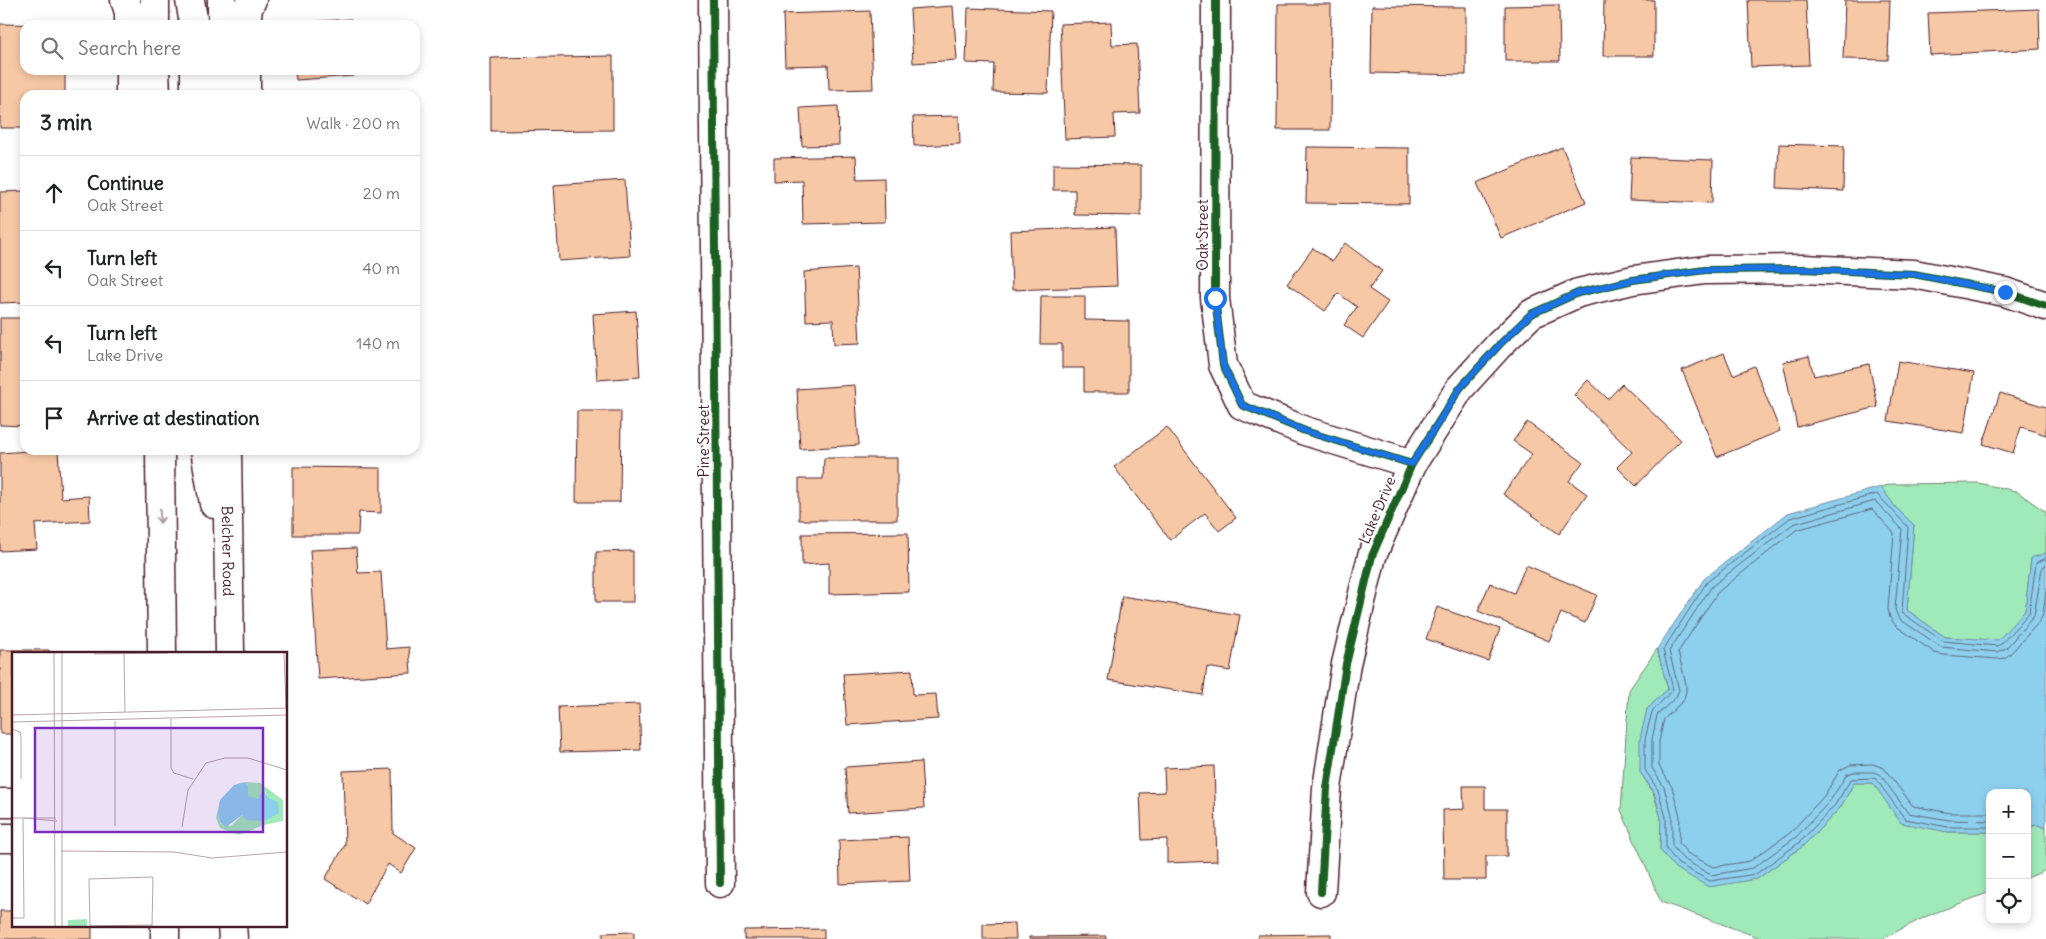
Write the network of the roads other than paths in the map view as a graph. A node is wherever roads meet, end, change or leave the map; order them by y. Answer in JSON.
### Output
{"nodes":[{"id":1,"x":126,"y":0,"type":"edge"},
{"id":2,"x":190,"y":0,"type":"edge"},
{"id":3,"x":222,"y":0,"type":"edge"},
{"id":4,"x":252,"y":0,"type":"edge"},
{"id":5,"x":713,"y":0,"type":"edge"},
{"id":6,"x":1216,"y":0,"type":"edge"},
{"id":7,"x":129,"y":20,"type":"edge"},
{"id":8,"x":193,"y":20,"type":"edge"},
{"id":9,"x":222,"y":20,"type":"edge"},
{"id":10,"x":247,"y":20,"type":"edge"},
{"id":11,"x":130,"y":75,"type":"edge"},
{"id":12,"x":155,"y":75,"type":"edge"},
{"id":13,"x":195,"y":75,"type":"edge"},
{"id":14,"x":223,"y":75,"type":"edge"},
{"id":15,"x":246,"y":75,"type":"edge"},
{"id":16,"x":130,"y":90,"type":"edge"},
{"id":17,"x":156,"y":90,"type":"edge"},
{"id":18,"x":195,"y":90,"type":"edge"},
{"id":19,"x":223,"y":90,"type":"edge"},
{"id":20,"x":246,"y":90,"type":"edge"},
{"id":21,"x":2046,"y":306,"type":"edge"},
{"id":22,"x":157,"y":455,"type":"edge"},
{"id":23,"x":160,"y":455,"type":"edge"},
{"id":24,"x":206,"y":455,"type":"edge"},
{"id":25,"x":227,"y":455,"type":"edge"},
{"id":26,"x":233,"y":455,"type":"edge"},
{"id":27,"x":1412,"y":464,"type":"junction"},
{"id":28,"x":160,"y":484,"type":"junction"},
{"id":29,"x":228,"y":529,"type":"junction"},
{"id":30,"x":229,"y":599,"type":"junction"},
{"id":31,"x":162,"y":652,"type":"edge"},
{"id":32,"x":230,"y":652,"type":"edge"},
{"id":33,"x":720,"y":882,"type":"dead end"},
{"id":34,"x":1321,"y":892,"type":"dead end"},
{"id":35,"x":165,"y":926,"type":"edge"},
{"id":36,"x":232,"y":926,"type":"edge"},
{"id":37,"x":165,"y":939,"type":"edge"},
{"id":38,"x":233,"y":939,"type":"edge"}],
"edges":[{"from":1,"to":7,"type":"street"},
{"from":2,"to":8,"type":"street"},
{"from":3,"to":9,"type":"street"},
{"from":4,"to":10,"type":"street"},
{"from":5,"to":33,"type":"street","name":"Pine Street"},
{"from":6,"to":27,"type":"street","name":"Oak Street"},
{"from":11,"to":16,"type":"street"},
{"from":12,"to":17,"type":"street"},
{"from":13,"to":18,"type":"street"},
{"from":14,"to":19,"type":"street"},
{"from":15,"to":20,"type":"street"},
{"from":21,"to":27,"type":"street","name":"Lake Drive"},
{"from":22,"to":28,"type":"street"},
{"from":23,"to":28,"type":"street"},
{"from":24,"to":30,"type":"street"},
{"from":25,"to":29,"type":"street","name":"Belcher Road"},
{"from":26,"to":29,"type":"street"},
{"from":27,"to":34,"type":"street","name":"Lake Drive"},
{"from":28,"to":31,"type":"street","one_way":true},
{"from":29,"to":30,"type":"street","name":"Belcher Road"},
{"from":30,"to":32,"type":"street","name":"Belcher Road"},
{"from":35,"to":37,"type":"street"},
{"from":36,"to":38,"type":"street"}]}
